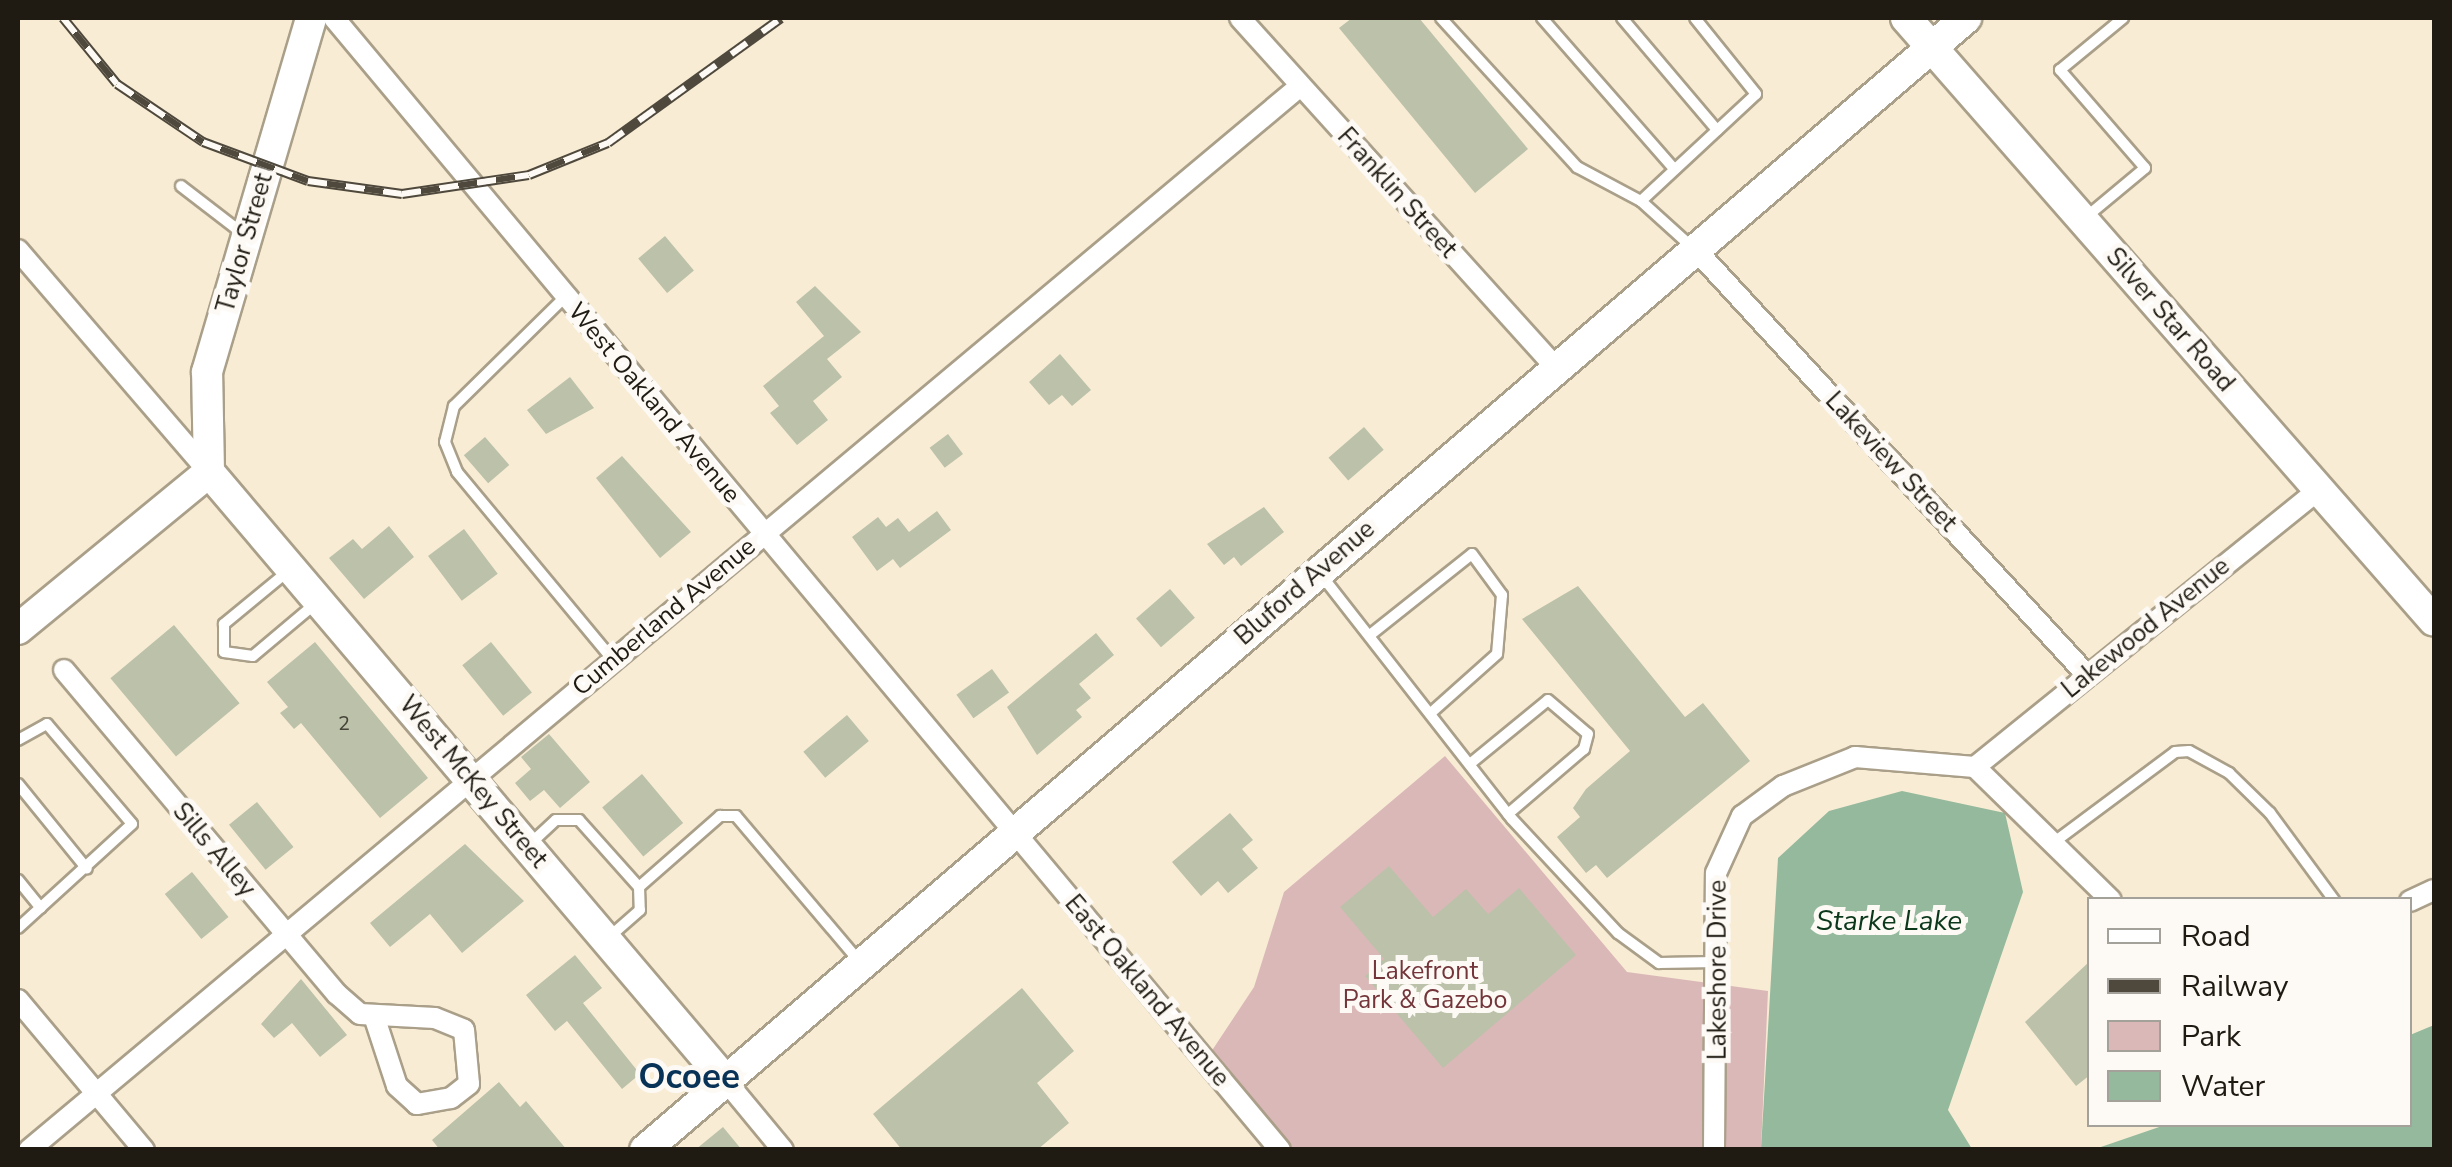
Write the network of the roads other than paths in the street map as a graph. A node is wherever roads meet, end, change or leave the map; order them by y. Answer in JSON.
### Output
{"nodes":[{"id":1,"x":311,"y":18,"type":"edge"},
{"id":2,"x":334,"y":18,"type":"edge"},
{"id":3,"x":1240,"y":18,"type":"edge"},
{"id":4,"x":1441,"y":18,"type":"edge"},
{"id":5,"x":1542,"y":18,"type":"edge"},
{"id":6,"x":1622,"y":18,"type":"edge"},
{"id":7,"x":1695,"y":18,"type":"edge"},
{"id":8,"x":1906,"y":18,"type":"edge"},
{"id":9,"x":1966,"y":18,"type":"edge"},
{"id":10,"x":2123,"y":18,"type":"edge"},
{"id":11,"x":1932,"y":46,"type":"junction"},
{"id":12,"x":1300,"y":86,"type":"junction"},
{"id":13,"x":1717,"y":130,"type":"junction"},
{"id":14,"x":1674,"y":169,"type":"junction"},
{"id":15,"x":181,"y":186,"type":"dead end"},
{"id":16,"x":1641,"y":201,"type":"junction"},
{"id":17,"x":2083,"y":219,"type":"junction"},
{"id":18,"x":247,"y":237,"type":"junction"},
{"id":19,"x":18,"y":250,"type":"edge"},
{"id":20,"x":1694,"y":250,"type":"junction"},
{"id":21,"x":566,"y":297,"type":"junction"},
{"id":22,"x":1555,"y":367,"type":"junction"},
{"id":23,"x":214,"y":478,"type":"junction"},
{"id":24,"x":2318,"y":490,"type":"junction"},
{"id":25,"x":763,"y":534,"type":"junction"},
{"id":26,"x":291,"y":568,"type":"junction"},
{"id":27,"x":1318,"y":571,"type":"junction"},
{"id":28,"x":318,"y":601,"type":"junction"},
{"id":29,"x":2434,"y":621,"type":"edge"},
{"id":30,"x":18,"y":629,"type":"edge"},
{"id":31,"x":1370,"y":635,"type":"junction"},
{"id":32,"x":613,"y":660,"type":"junction"},
{"id":33,"x":64,"y":670,"type":"dead end"},
{"id":34,"x":2087,"y":675,"type":"junction"},
{"id":35,"x":1432,"y":712,"type":"junction"},
{"id":36,"x":18,"y":740,"type":"edge"},
{"id":37,"x":1471,"y":763,"type":"junction"},
{"id":38,"x":1976,"y":767,"type":"junction"},
{"id":39,"x":471,"y":780,"type":"junction"},
{"id":40,"x":18,"y":784,"type":"edge"},
{"id":41,"x":1508,"y":814,"type":"junction"},
{"id":42,"x":1014,"y":832,"type":"junction"},
{"id":43,"x":2056,"y":840,"type":"junction"},
{"id":44,"x":527,"y":846,"type":"junction"},
{"id":45,"x":86,"y":868,"type":"junction"},
{"id":46,"x":18,"y":880,"type":"edge"},
{"id":47,"x":639,"y":888,"type":"junction"},
{"id":48,"x":2108,"y":897,"type":"edge"},
{"id":49,"x":2332,"y":897,"type":"edge"},
{"id":50,"x":41,"y":908,"type":"junction"},
{"id":51,"x":18,"y":928,"type":"edge"},
{"id":52,"x":285,"y":935,"type":"junction"},
{"id":53,"x":606,"y":940,"type":"junction"},
{"id":54,"x":1719,"y":962,"type":"junction"},
{"id":55,"x":862,"y":964,"type":"junction"},
{"id":56,"x":18,"y":1000,"type":"edge"},
{"id":57,"x":374,"y":1016,"type":"junction"},
{"id":58,"x":726,"y":1080,"type":"junction"},
{"id":59,"x":96,"y":1093,"type":"junction"},
{"id":60,"x":29,"y":1150,"type":"edge"},
{"id":61,"x":144,"y":1150,"type":"edge"},
{"id":62,"x":645,"y":1150,"type":"edge"},
{"id":63,"x":783,"y":1150,"type":"edge"},
{"id":64,"x":1280,"y":1150,"type":"edge"},
{"id":65,"x":1714,"y":1150,"type":"edge"}],
"edges":[{"from":1,"to":18,"type":"street","name":"Taylor Street"},
{"from":2,"to":21,"type":"street","name":"West Oakland Avenue"},
{"from":3,"to":12,"type":"street","name":"Franklin Street"},
{"from":4,"to":16,"type":"lane"},
{"from":5,"to":14,"type":"lane"},
{"from":6,"to":13,"type":"lane"},
{"from":7,"to":13,"type":"lane"},
{"from":8,"to":11,"type":"street","name":"Silver Star Road"},
{"from":9,"to":11,"type":"street","name":"Bluford Avenue"},
{"from":10,"to":17,"type":"lane"},
{"from":11,"to":17,"type":"street","name":"Silver Star Road"},
{"from":11,"to":20,"type":"street","name":"Bluford Avenue"},
{"from":12,"to":22,"type":"street","name":"Franklin Street"},
{"from":12,"to":25,"type":"street","name":"Cumberland Avenue"},
{"from":13,"to":14,"type":"lane"},
{"from":14,"to":16,"type":"lane"},
{"from":15,"to":18,"type":"lane"},
{"from":16,"to":20,"type":"lane"},
{"from":17,"to":24,"type":"street","name":"Silver Star Road"},
{"from":18,"to":23,"type":"street","name":"Taylor Street"},
{"from":19,"to":23,"type":"street","name":"West McKey Street"},
{"from":20,"to":22,"type":"street","name":"Bluford Avenue"},
{"from":20,"to":34,"type":"street","name":"Lakeview Street"},
{"from":21,"to":25,"type":"street","name":"West Oakland Avenue"},
{"from":21,"to":32,"type":"lane"},
{"from":22,"to":27,"type":"street","name":"Bluford Avenue"},
{"from":23,"to":26,"type":"street","name":"West McKey Street"},
{"from":23,"to":30,"type":"street"},
{"from":24,"to":29,"type":"street","name":"Silver Star Road"},
{"from":24,"to":34,"type":"street","name":"Lakewood Avenue"},
{"from":25,"to":32,"type":"street","name":"Cumberland Avenue"},
{"from":25,"to":42,"type":"street","name":"West Oakland Avenue"},
{"from":26,"to":28,"type":"street","name":"West McKey Street"},
{"from":26,"to":28,"type":"lane"},
{"from":27,"to":31,"type":"lane"},
{"from":27,"to":42,"type":"street","name":"Bluford Avenue"},
{"from":28,"to":39,"type":"street","name":"West McKey Street"},
{"from":31,"to":35,"type":"lane"},
{"from":31,"to":35,"type":"lane"},
{"from":32,"to":39,"type":"street","name":"Cumberland Avenue"},
{"from":33,"to":52,"type":"street","name":"Sills Alley"},
{"from":34,"to":38,"type":"street","name":"Lakewood Avenue"},
{"from":35,"to":37,"type":"lane"},
{"from":36,"to":45,"type":"lane"},
{"from":37,"to":41,"type":"lane"},
{"from":37,"to":41,"type":"lane"},
{"from":38,"to":43,"type":"street"},
{"from":38,"to":54,"type":"street","name":"Lakeshore Drive"},
{"from":39,"to":44,"type":"street","name":"West McKey Street"},
{"from":39,"to":52,"type":"street","name":"Cumberland Avenue"},
{"from":40,"to":45,"type":"lane"},
{"from":41,"to":54,"type":"lane"},
{"from":42,"to":55,"type":"street","name":"Bluford Avenue"},
{"from":42,"to":64,"type":"street","name":"East Oakland Avenue"},
{"from":43,"to":48,"type":"street"},
{"from":43,"to":49,"type":"lane"},
{"from":44,"to":47,"type":"lane"},
{"from":44,"to":53,"type":"street","name":"West McKey Street"},
{"from":45,"to":50,"type":"lane"},
{"from":46,"to":50,"type":"lane"},
{"from":47,"to":53,"type":"lane"},
{"from":47,"to":55,"type":"lane"},
{"from":50,"to":51,"type":"lane"},
{"from":52,"to":57,"type":"street","name":"Sills Alley"},
{"from":52,"to":59,"type":"street","name":"Cumberland Avenue"},
{"from":53,"to":58,"type":"street","name":"West McKey Street"},
{"from":54,"to":65,"type":"street","name":"Lakeshore Drive"},
{"from":55,"to":58,"type":"street","name":"Bluford Avenue"},
{"from":56,"to":59,"type":"street"},
{"from":57,"to":57,"type":"street"},
{"from":58,"to":62,"type":"street","name":"Bluford Avenue"},
{"from":58,"to":63,"type":"street"},
{"from":59,"to":60,"type":"street","name":"Cumberland Avenue"},
{"from":59,"to":61,"type":"street"}]}
